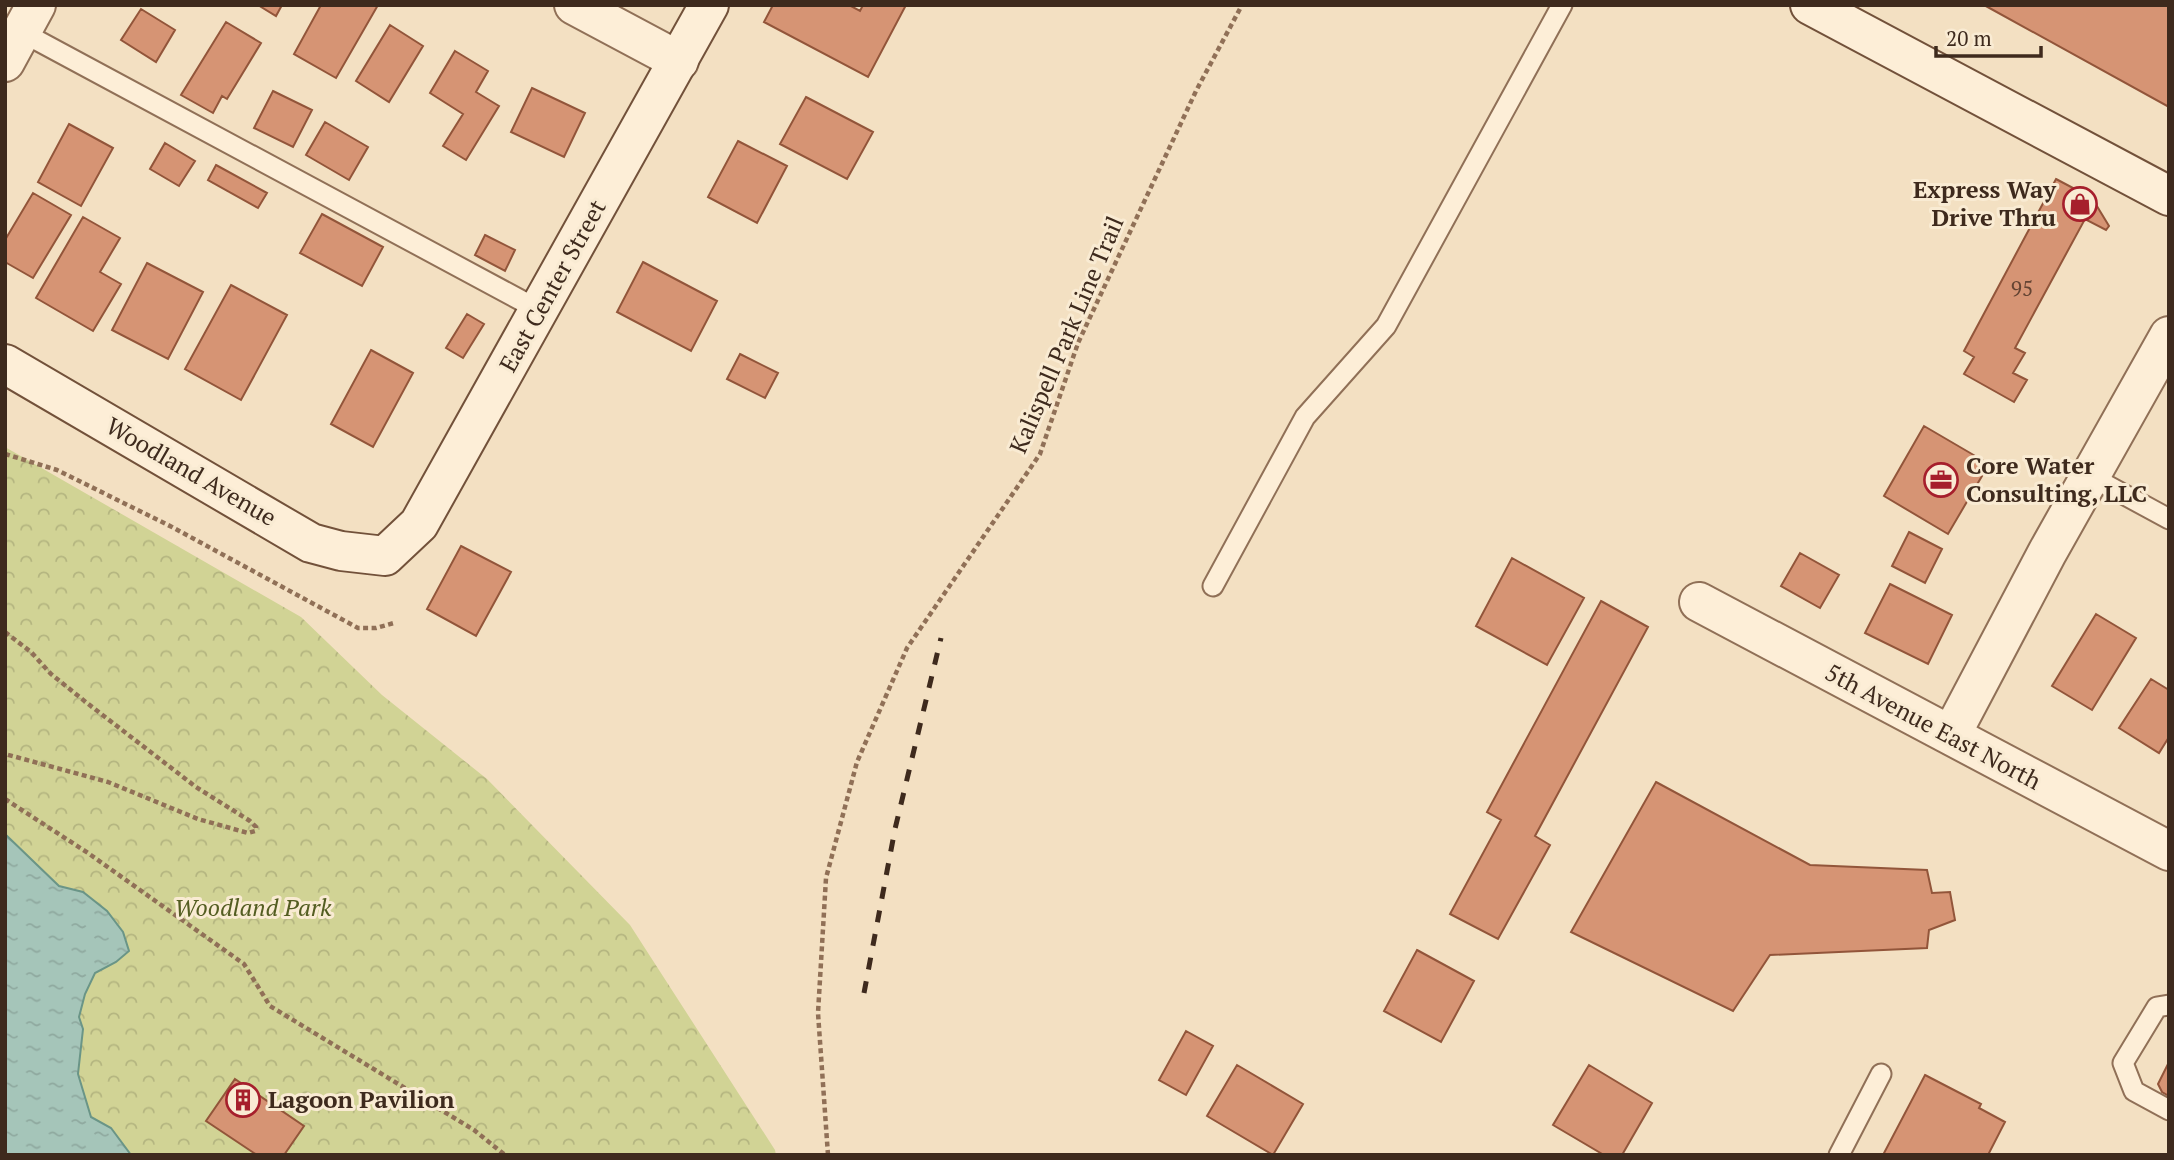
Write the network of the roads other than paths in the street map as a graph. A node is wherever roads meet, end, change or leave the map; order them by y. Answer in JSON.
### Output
{"nodes":[{"id":1,"x":575,"y":5,"type":"edge"},
{"id":2,"x":709,"y":5,"type":"edge"},
{"id":3,"x":1562,"y":5,"type":"edge"},
{"id":4,"x":1810,"y":5,"type":"edge"},
{"id":5,"x":1849,"y":14,"type":"edge"},
{"id":6,"x":17,"y":31,"type":"edge"},
{"id":7,"x":679,"y":61,"type":"junction"},
{"id":8,"x":2169,"y":196,"type":"edge"},
{"id":9,"x":540,"y":310,"type":"junction"},
{"id":10,"x":2169,"y":336,"type":"edge"},
{"id":11,"x":5,"y":365,"type":"edge"},
{"id":12,"x":2090,"y":476,"type":"junction"},
{"id":13,"x":2169,"y":519,"type":"edge"},
{"id":14,"x":385,"y":556,"type":"joint"},
{"id":15,"x":1213,"y":586,"type":"dead end"},
{"id":16,"x":1699,"y":602,"type":"dead end"},
{"id":17,"x":1951,"y":735,"type":"junction"},
{"id":18,"x":2169,"y":851,"type":"edge"},
{"id":19,"x":2169,"y":1005,"type":"edge"},
{"id":20,"x":1881,"y":1074,"type":"dead end"},
{"id":21,"x":2169,"y":1110,"type":"edge"},
{"id":22,"x":1839,"y":1155,"type":"edge"}],
"edges":[{"from":1,"to":7,"type":"street"},
{"from":2,"to":7,"type":"street","name":"East Center Street"},
{"from":3,"to":15,"type":"lane"},
{"from":4,"to":5,"type":"street"},
{"from":5,"to":8,"type":"street"},
{"from":6,"to":9,"type":"lane"},
{"from":7,"to":9,"type":"street","name":"East Center Street"},
{"from":9,"to":14,"type":"street","name":"East Center Street"},
{"from":10,"to":12,"type":"street"},
{"from":11,"to":14,"type":"street","name":"Woodland Avenue"},
{"from":12,"to":13,"type":"lane"},
{"from":12,"to":17,"type":"street"},
{"from":16,"to":17,"type":"street","name":"5th Avenue East North"},
{"from":17,"to":18,"type":"street","name":"5th Avenue East North"},
{"from":19,"to":21,"type":"lane"},
{"from":20,"to":22,"type":"lane"}]}
